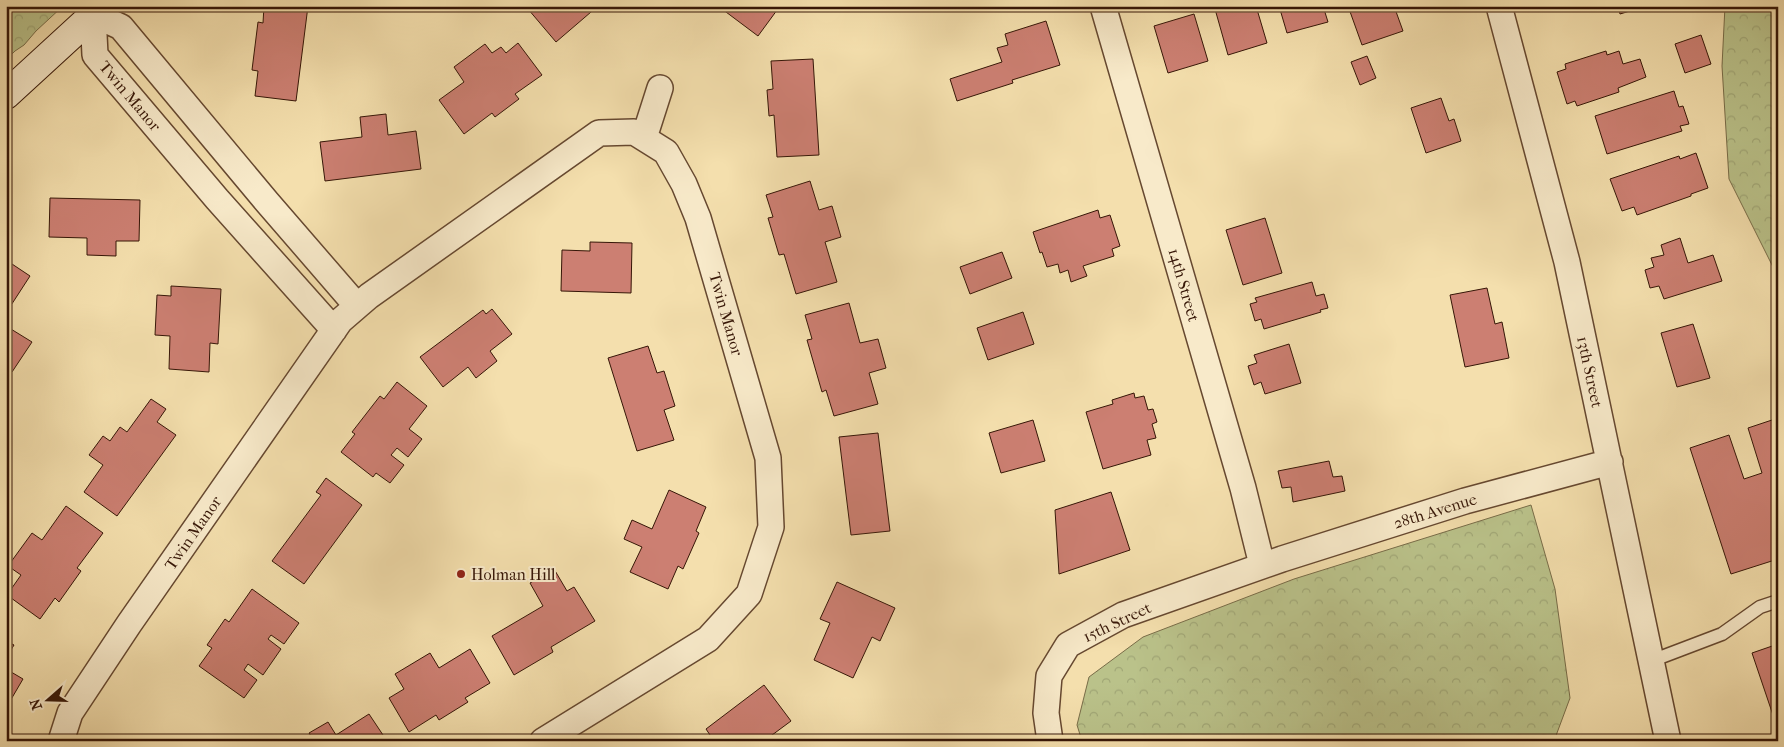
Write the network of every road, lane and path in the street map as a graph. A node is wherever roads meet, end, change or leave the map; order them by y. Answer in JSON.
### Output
{"nodes":[{"id":1,"x":1103,"y":6,"type":"edge"},
{"id":2,"x":1500,"y":6,"type":"edge"},
{"id":3,"x":96,"y":9,"type":"edge"},
{"id":4,"x":660,"y":88,"type":"dead end"},
{"id":5,"x":6,"y":95,"type":"edge"},
{"id":6,"x":644,"y":138,"type":"junction"},
{"id":7,"x":357,"y":306,"type":"junction"},
{"id":8,"x":334,"y":330,"type":"junction"},
{"id":9,"x":1610,"y":462,"type":"junction"},
{"id":10,"x":1262,"y":565,"type":"junction"},
{"id":11,"x":1778,"y":601,"type":"edge"},
{"id":12,"x":1651,"y":662,"type":"junction"},
{"id":13,"x":60,"y":741,"type":"edge"},
{"id":14,"x":543,"y":741,"type":"edge"},
{"id":15,"x":1050,"y":741,"type":"edge"},
{"id":16,"x":1668,"y":741,"type":"edge"}],
"edges":[{"from":1,"to":10,"type":"street","name":"14th Street"},
{"from":2,"to":9,"type":"street","name":"13th Street"},
{"from":3,"to":5,"type":"main road"},
{"from":3,"to":7,"type":"street"},
{"from":3,"to":8,"type":"street","name":"Twin Manor"},
{"from":4,"to":6,"type":"street"},
{"from":6,"to":7,"type":"street","name":"Twin Manor"},
{"from":6,"to":14,"type":"street","name":"Twin Manor"},
{"from":7,"to":8,"type":"street","name":"Twin Manor"},
{"from":8,"to":13,"type":"street","name":"Twin Manor"},
{"from":9,"to":10,"type":"street","name":"28th Avenue"},
{"from":9,"to":12,"type":"street","name":"13th Street"},
{"from":10,"to":15,"type":"street","name":"15th Street"},
{"from":11,"to":12,"type":"lane"},
{"from":12,"to":16,"type":"street","name":"13th Street"}]}
